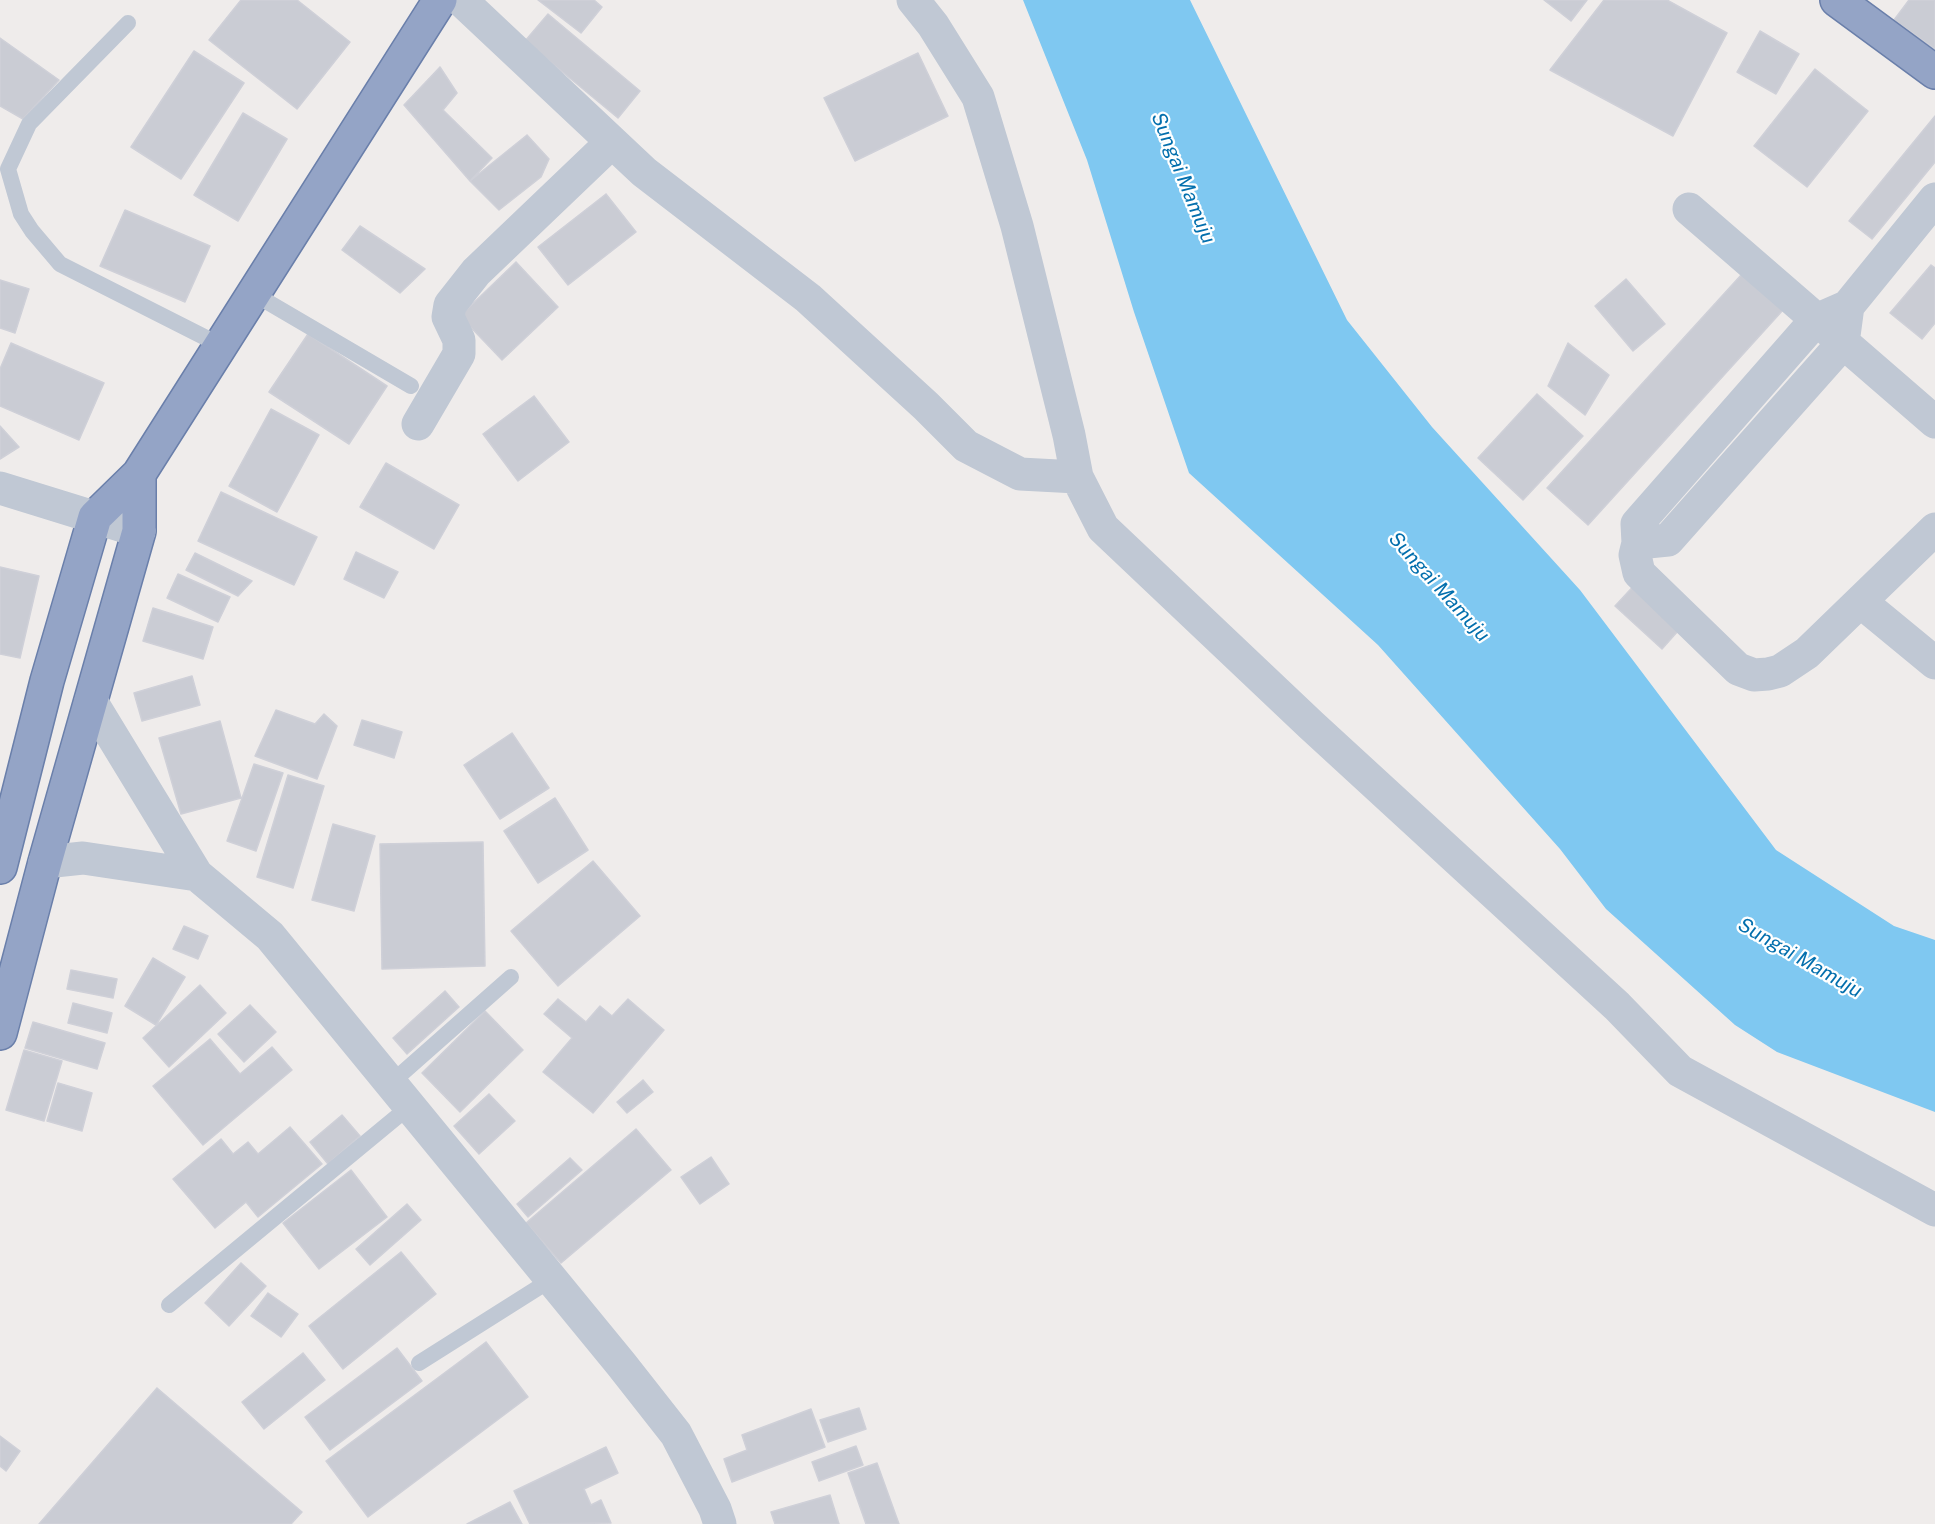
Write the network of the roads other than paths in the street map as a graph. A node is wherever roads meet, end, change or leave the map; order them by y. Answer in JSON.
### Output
{"nodes":[{"id":1,"x":440,"y":0,"type":"edge"},
{"id":2,"x":460,"y":0,"type":"edge"},
{"id":3,"x":913,"y":0,"type":"edge"},
{"id":4,"x":1837,"y":0,"type":"edge"},
{"id":5,"x":128,"y":23,"type":"dead end"},
{"id":6,"x":1934,"y":70,"type":"edge"},
{"id":7,"x":612,"y":142,"type":"junction"},
{"id":8,"x":1935,"y":199,"type":"edge"},
{"id":9,"x":1689,"y":209,"type":"dead end"},
{"id":10,"x":254,"y":294,"type":"junction"},
{"id":11,"x":1848,"y":306,"type":"junction"},
{"id":12,"x":1816,"y":320,"type":"junction"},
{"id":13,"x":1843,"y":343,"type":"junction"},
{"id":14,"x":222,"y":346,"type":"junction"},
{"id":15,"x":411,"y":386,"type":"dead end"},
{"id":16,"x":1935,"y":423,"type":"edge"},
{"id":17,"x":418,"y":424,"type":"dead end"},
{"id":18,"x":139,"y":474,"type":"junction"},
{"id":19,"x":1077,"y":477,"type":"junction"},
{"id":20,"x":0,"y":488,"type":"edge"},
{"id":21,"x":95,"y":517,"type":"junction"},
{"id":22,"x":1935,"y":529,"type":"edge"},
{"id":23,"x":139,"y":531,"type":"junction"},
{"id":24,"x":1638,"y":543,"type":"junction"},
{"id":25,"x":1861,"y":602,"type":"junction"},
{"id":26,"x":1935,"y":663,"type":"edge"},
{"id":27,"x":91,"y":701,"type":"junction"},
{"id":28,"x":1,"y":860,"type":"edge"},
{"id":29,"x":45,"y":862,"type":"junction"},
{"id":30,"x":197,"y":874,"type":"junction"},
{"id":31,"x":511,"y":977,"type":"dead end"},
{"id":32,"x":0,"y":1034,"type":"edge"},
{"id":33,"x":401,"y":1095,"type":"junction"},
{"id":34,"x":1935,"y":1210,"type":"edge"},
{"id":35,"x":552,"y":1279,"type":"junction"},
{"id":36,"x":169,"y":1305,"type":"dead end"},
{"id":37,"x":419,"y":1363,"type":"dead end"},
{"id":38,"x":720,"y":1524,"type":"edge"}],
"edges":[{"from":1,"to":10,"type":"highway"},
{"from":2,"to":7,"type":"street"},
{"from":3,"to":19,"type":"street"},
{"from":4,"to":6,"type":"highway"},
{"from":5,"to":14,"type":"lane"},
{"from":7,"to":17,"type":"street"},
{"from":7,"to":19,"type":"street"},
{"from":8,"to":11,"type":"street"},
{"from":9,"to":12,"type":"street"},
{"from":10,"to":14,"type":"highway"},
{"from":10,"to":15,"type":"lane"},
{"from":11,"to":12,"type":"street"},
{"from":11,"to":13,"type":"street"},
{"from":12,"to":13,"type":"street"},
{"from":12,"to":24,"type":"street"},
{"from":13,"to":16,"type":"street"},
{"from":13,"to":24,"type":"street"},
{"from":14,"to":18,"type":"highway"},
{"from":18,"to":21,"type":"highway"},
{"from":18,"to":23,"type":"highway"},
{"from":19,"to":34,"type":"street"},
{"from":20,"to":21,"type":"street"},
{"from":21,"to":23,"type":"street"},
{"from":21,"to":28,"type":"highway"},
{"from":22,"to":25,"type":"street"},
{"from":23,"to":27,"type":"highway"},
{"from":24,"to":25,"type":"street"},
{"from":25,"to":26,"type":"street"},
{"from":27,"to":29,"type":"highway"},
{"from":27,"to":30,"type":"street"},
{"from":28,"to":29,"type":"highway"},
{"from":29,"to":30,"type":"street"},
{"from":29,"to":32,"type":"highway"},
{"from":30,"to":33,"type":"street"},
{"from":31,"to":33,"type":"lane"},
{"from":33,"to":35,"type":"street"},
{"from":33,"to":36,"type":"lane"},
{"from":35,"to":37,"type":"lane"},
{"from":35,"to":38,"type":"street"}]}
